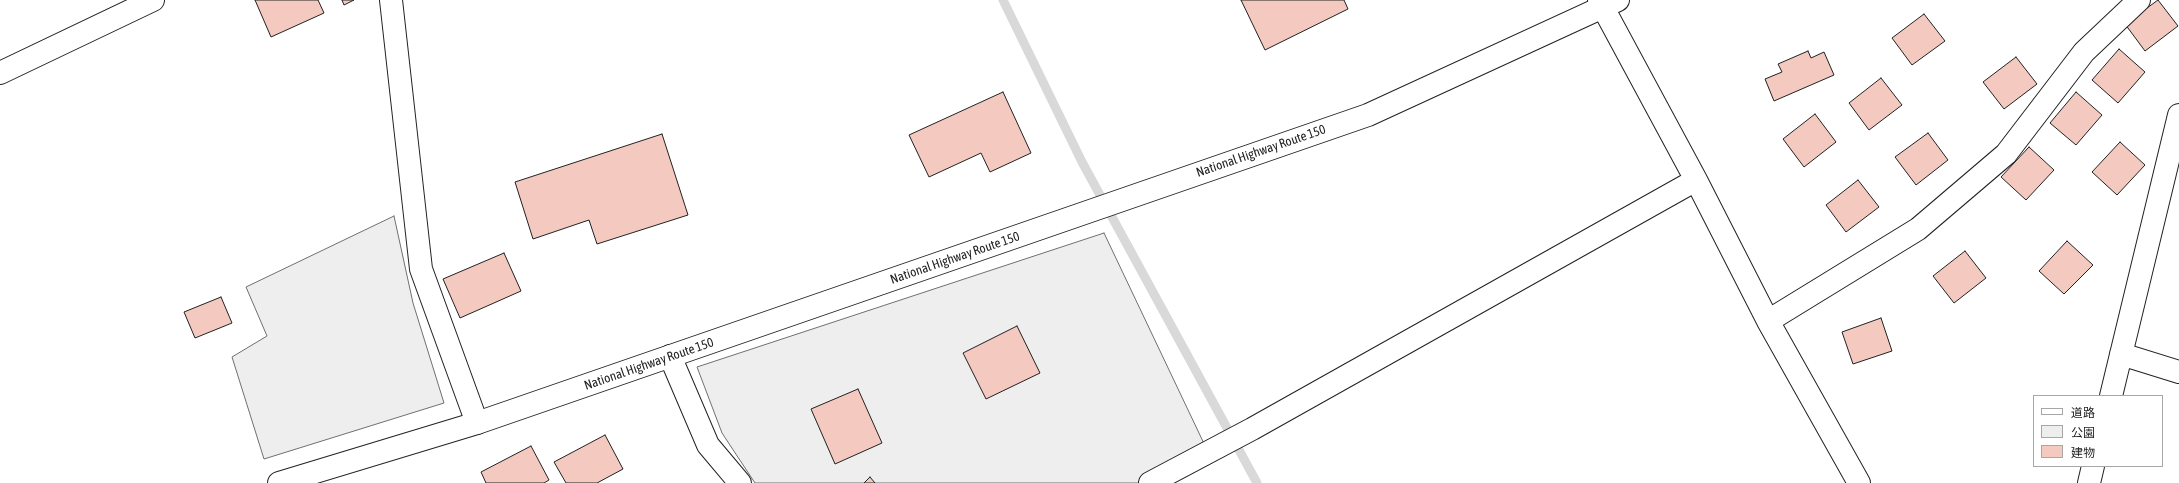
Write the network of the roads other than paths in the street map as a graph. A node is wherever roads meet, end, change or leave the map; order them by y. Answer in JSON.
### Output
{"nodes":[{"id":1,"x":153,"y":0,"type":"edge"},
{"id":2,"x":391,"y":0,"type":"edge"},
{"id":3,"x":2139,"y":0,"type":"edge"},
{"id":4,"x":1607,"y":3,"type":"edge"},
{"id":5,"x":0,"y":73,"type":"edge"},
{"id":6,"x":2179,"y":115,"type":"edge"},
{"id":7,"x":1696,"y":180,"type":"junction"},
{"id":8,"x":1768,"y":321,"type":"junction"},
{"id":9,"x":2121,"y":354,"type":"junction"},
{"id":10,"x":670,"y":356,"type":"junction"},
{"id":11,"x":2179,"y":372,"type":"edge"},
{"id":12,"x":2111,"y":395,"type":"edge"},
{"id":13,"x":478,"y":423,"type":"junction"},
{"id":14,"x":2093,"y":467,"type":"edge"},
{"id":15,"x":279,"y":483,"type":"edge"},
{"id":16,"x":740,"y":483,"type":"edge"},
{"id":17,"x":1150,"y":483,"type":"edge"},
{"id":18,"x":1859,"y":483,"type":"edge"},
{"id":19,"x":2089,"y":483,"type":"edge"}],
"edges":[{"from":1,"to":5,"type":"main road"},
{"from":2,"to":13,"type":"main road"},
{"from":3,"to":8,"type":"main road"},
{"from":4,"to":7,"type":"main road"},
{"from":4,"to":10,"type":"main road","name":"National Highway Route 150"},
{"from":6,"to":9,"type":"main road"},
{"from":7,"to":8,"type":"main road"},
{"from":7,"to":17,"type":"main road"},
{"from":8,"to":18,"type":"main road"},
{"from":9,"to":11,"type":"main road"},
{"from":9,"to":12,"type":"main road"},
{"from":10,"to":13,"type":"main road","name":"National Highway Route 150"},
{"from":10,"to":16,"type":"main road"},
{"from":13,"to":15,"type":"main road","name":"National Highway Route 150"},
{"from":14,"to":19,"type":"main road"}]}
